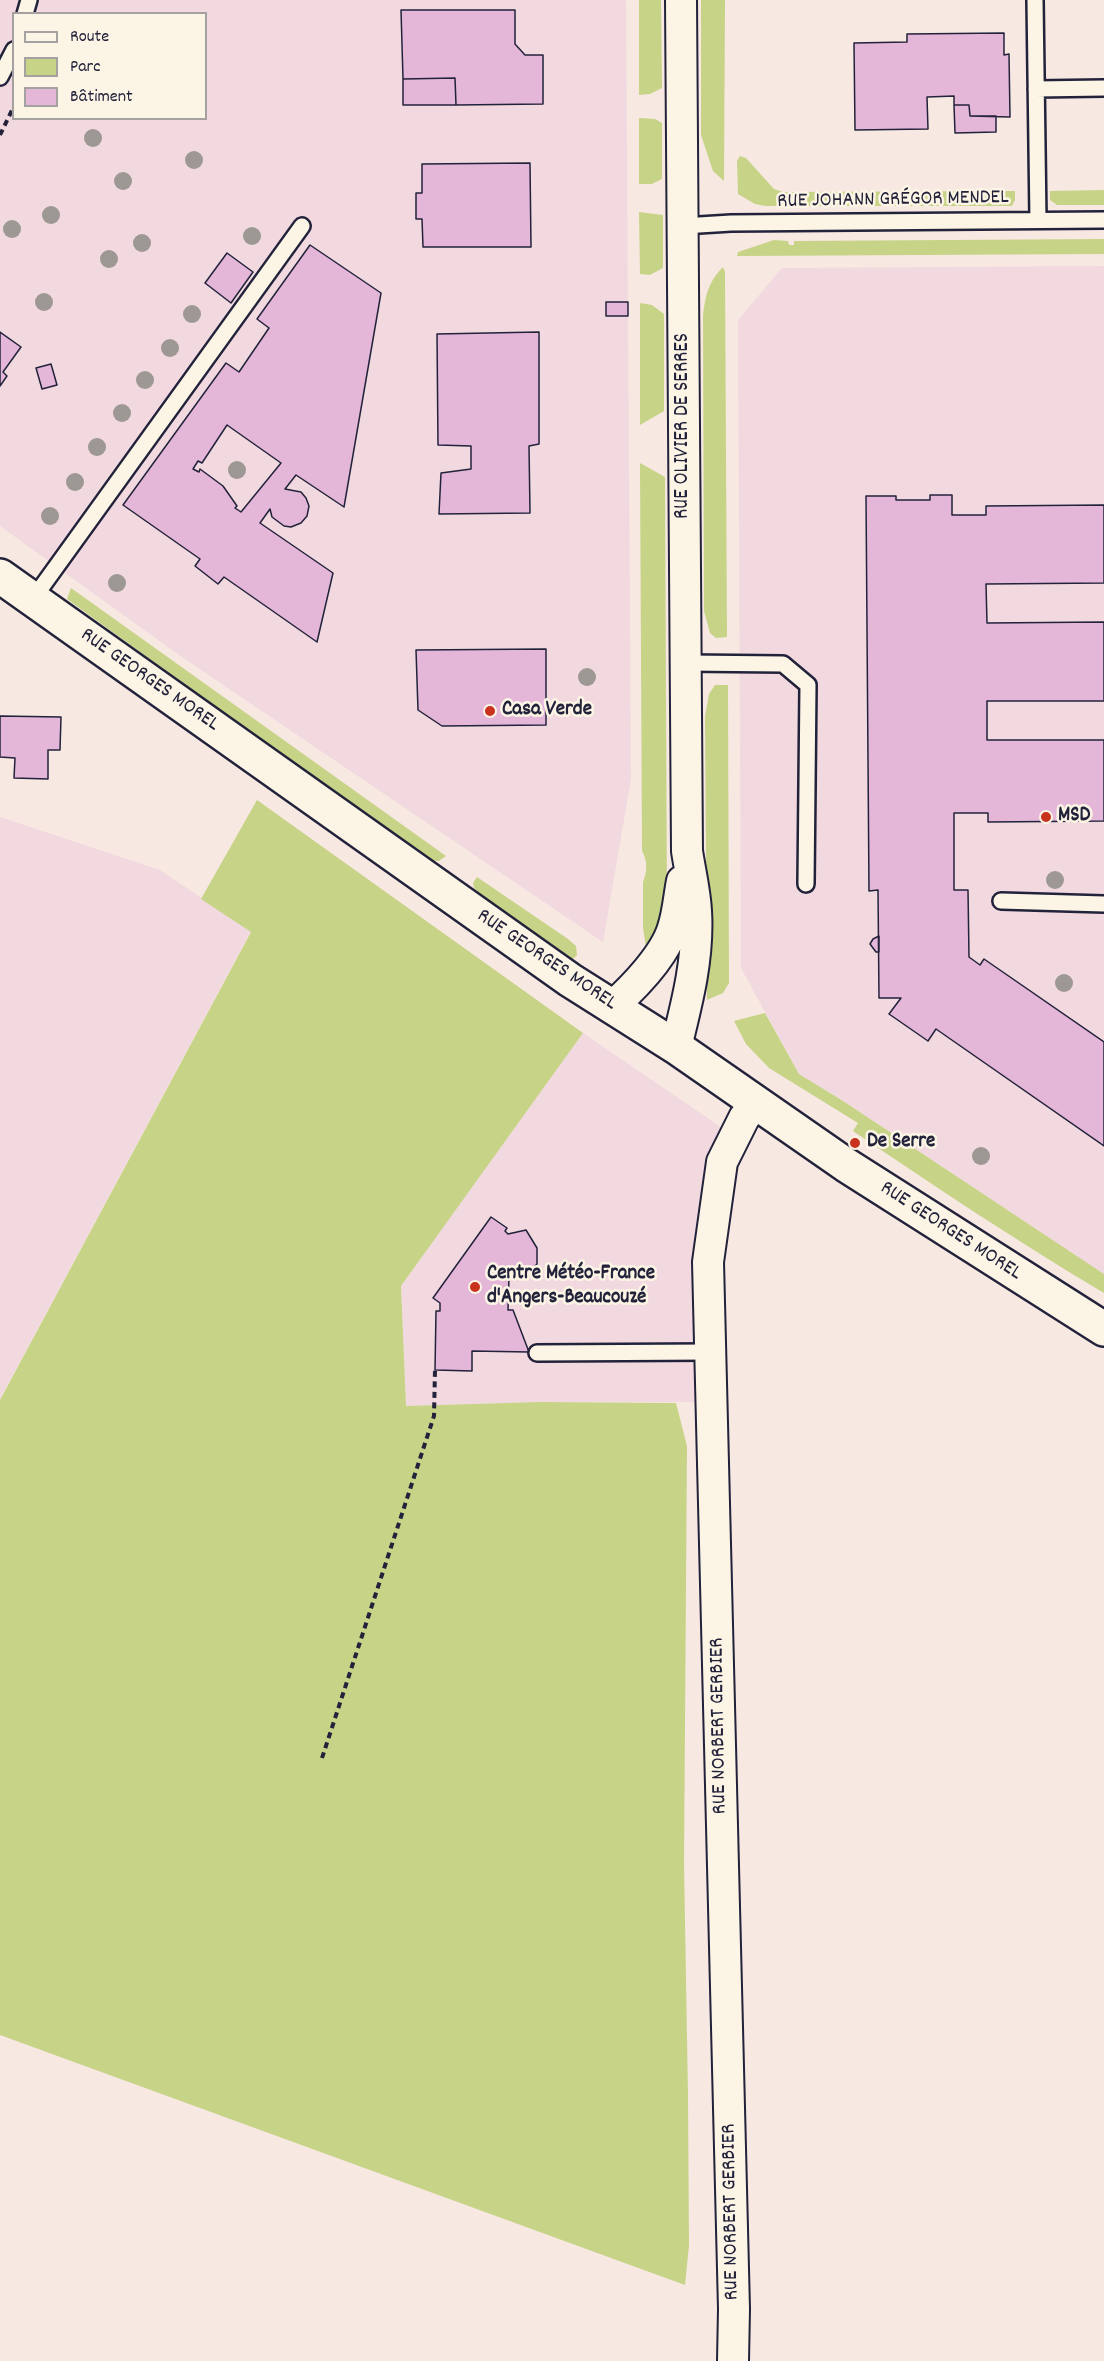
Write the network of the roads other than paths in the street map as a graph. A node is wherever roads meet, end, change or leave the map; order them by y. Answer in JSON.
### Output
{"nodes":[{"id":1,"x":681,"y":0,"type":"edge"},
{"id":2,"x":1035,"y":0,"type":"edge"},
{"id":3,"x":12,"y":54,"type":"edge"},
{"id":4,"x":0,"y":77,"type":"edge"},
{"id":5,"x":1104,"y":88,"type":"edge"},
{"id":6,"x":1036,"y":89,"type":"junction"},
{"id":7,"x":1038,"y":220,"type":"junction"},
{"id":8,"x":1104,"y":220,"type":"edge"},
{"id":9,"x":302,"y":226,"type":"dead end"},
{"id":10,"x":683,"y":226,"type":"junction"},
{"id":11,"x":0,"y":576,"type":"edge"},
{"id":12,"x":33,"y":598,"type":"junction"},
{"id":13,"x":686,"y":663,"type":"junction"},
{"id":14,"x":687,"y":851,"type":"junction"},
{"id":15,"x":806,"y":884,"type":"dead end"},
{"id":16,"x":1001,"y":901,"type":"dead end"},
{"id":17,"x":1104,"y":904,"type":"edge"},
{"id":18,"x":613,"y":1006,"type":"junction"},
{"id":19,"x":676,"y":1047,"type":"junction"},
{"id":20,"x":756,"y":1102,"type":"junction"},
{"id":21,"x":1104,"y":1329,"type":"edge"},
{"id":22,"x":710,"y":1352,"type":"junction"},
{"id":23,"x":537,"y":1353,"type":"dead end"},
{"id":24,"x":733,"y":2361,"type":"edge"}],
"edges":[{"from":1,"to":10,"type":"street","name":"RUE OLIVIER DE SERRES"},
{"from":2,"to":6,"type":"lane"},
{"from":3,"to":4,"type":"lane"},
{"from":5,"to":6,"type":"lane"},
{"from":6,"to":7,"type":"lane"},
{"from":7,"to":8,"type":"lane","name":"RUE JOHANN GRÉGOR MENDEL"},
{"from":7,"to":10,"type":"lane","name":"RUE JOHANN GRÉGOR MENDEL"},
{"from":9,"to":12,"type":"lane"},
{"from":10,"to":13,"type":"street","name":"RUE OLIVIER DE SERRES"},
{"from":11,"to":12,"type":"street","name":"RUE GEORGES MOREL"},
{"from":12,"to":18,"type":"street","name":"RUE GEORGES MOREL"},
{"from":13,"to":14,"type":"street","name":"RUE OLIVIER DE SERRES"},
{"from":13,"to":15,"type":"lane"},
{"from":14,"to":18,"type":"street","name":"RUE OLIVIER DE SERRES"},
{"from":14,"to":19,"type":"street","name":"RUE OLIVIER DE SERRES"},
{"from":16,"to":17,"type":"lane"},
{"from":18,"to":19,"type":"street","name":"RUE GEORGES MOREL"},
{"from":19,"to":20,"type":"street","name":"RUE GEORGES MOREL"},
{"from":20,"to":21,"type":"street","name":"RUE GEORGES MOREL"},
{"from":20,"to":22,"type":"street","name":"RUE NORBERT GERBIER"},
{"from":22,"to":23,"type":"lane"},
{"from":22,"to":24,"type":"street","name":"RUE NORBERT GERBIER"}]}
